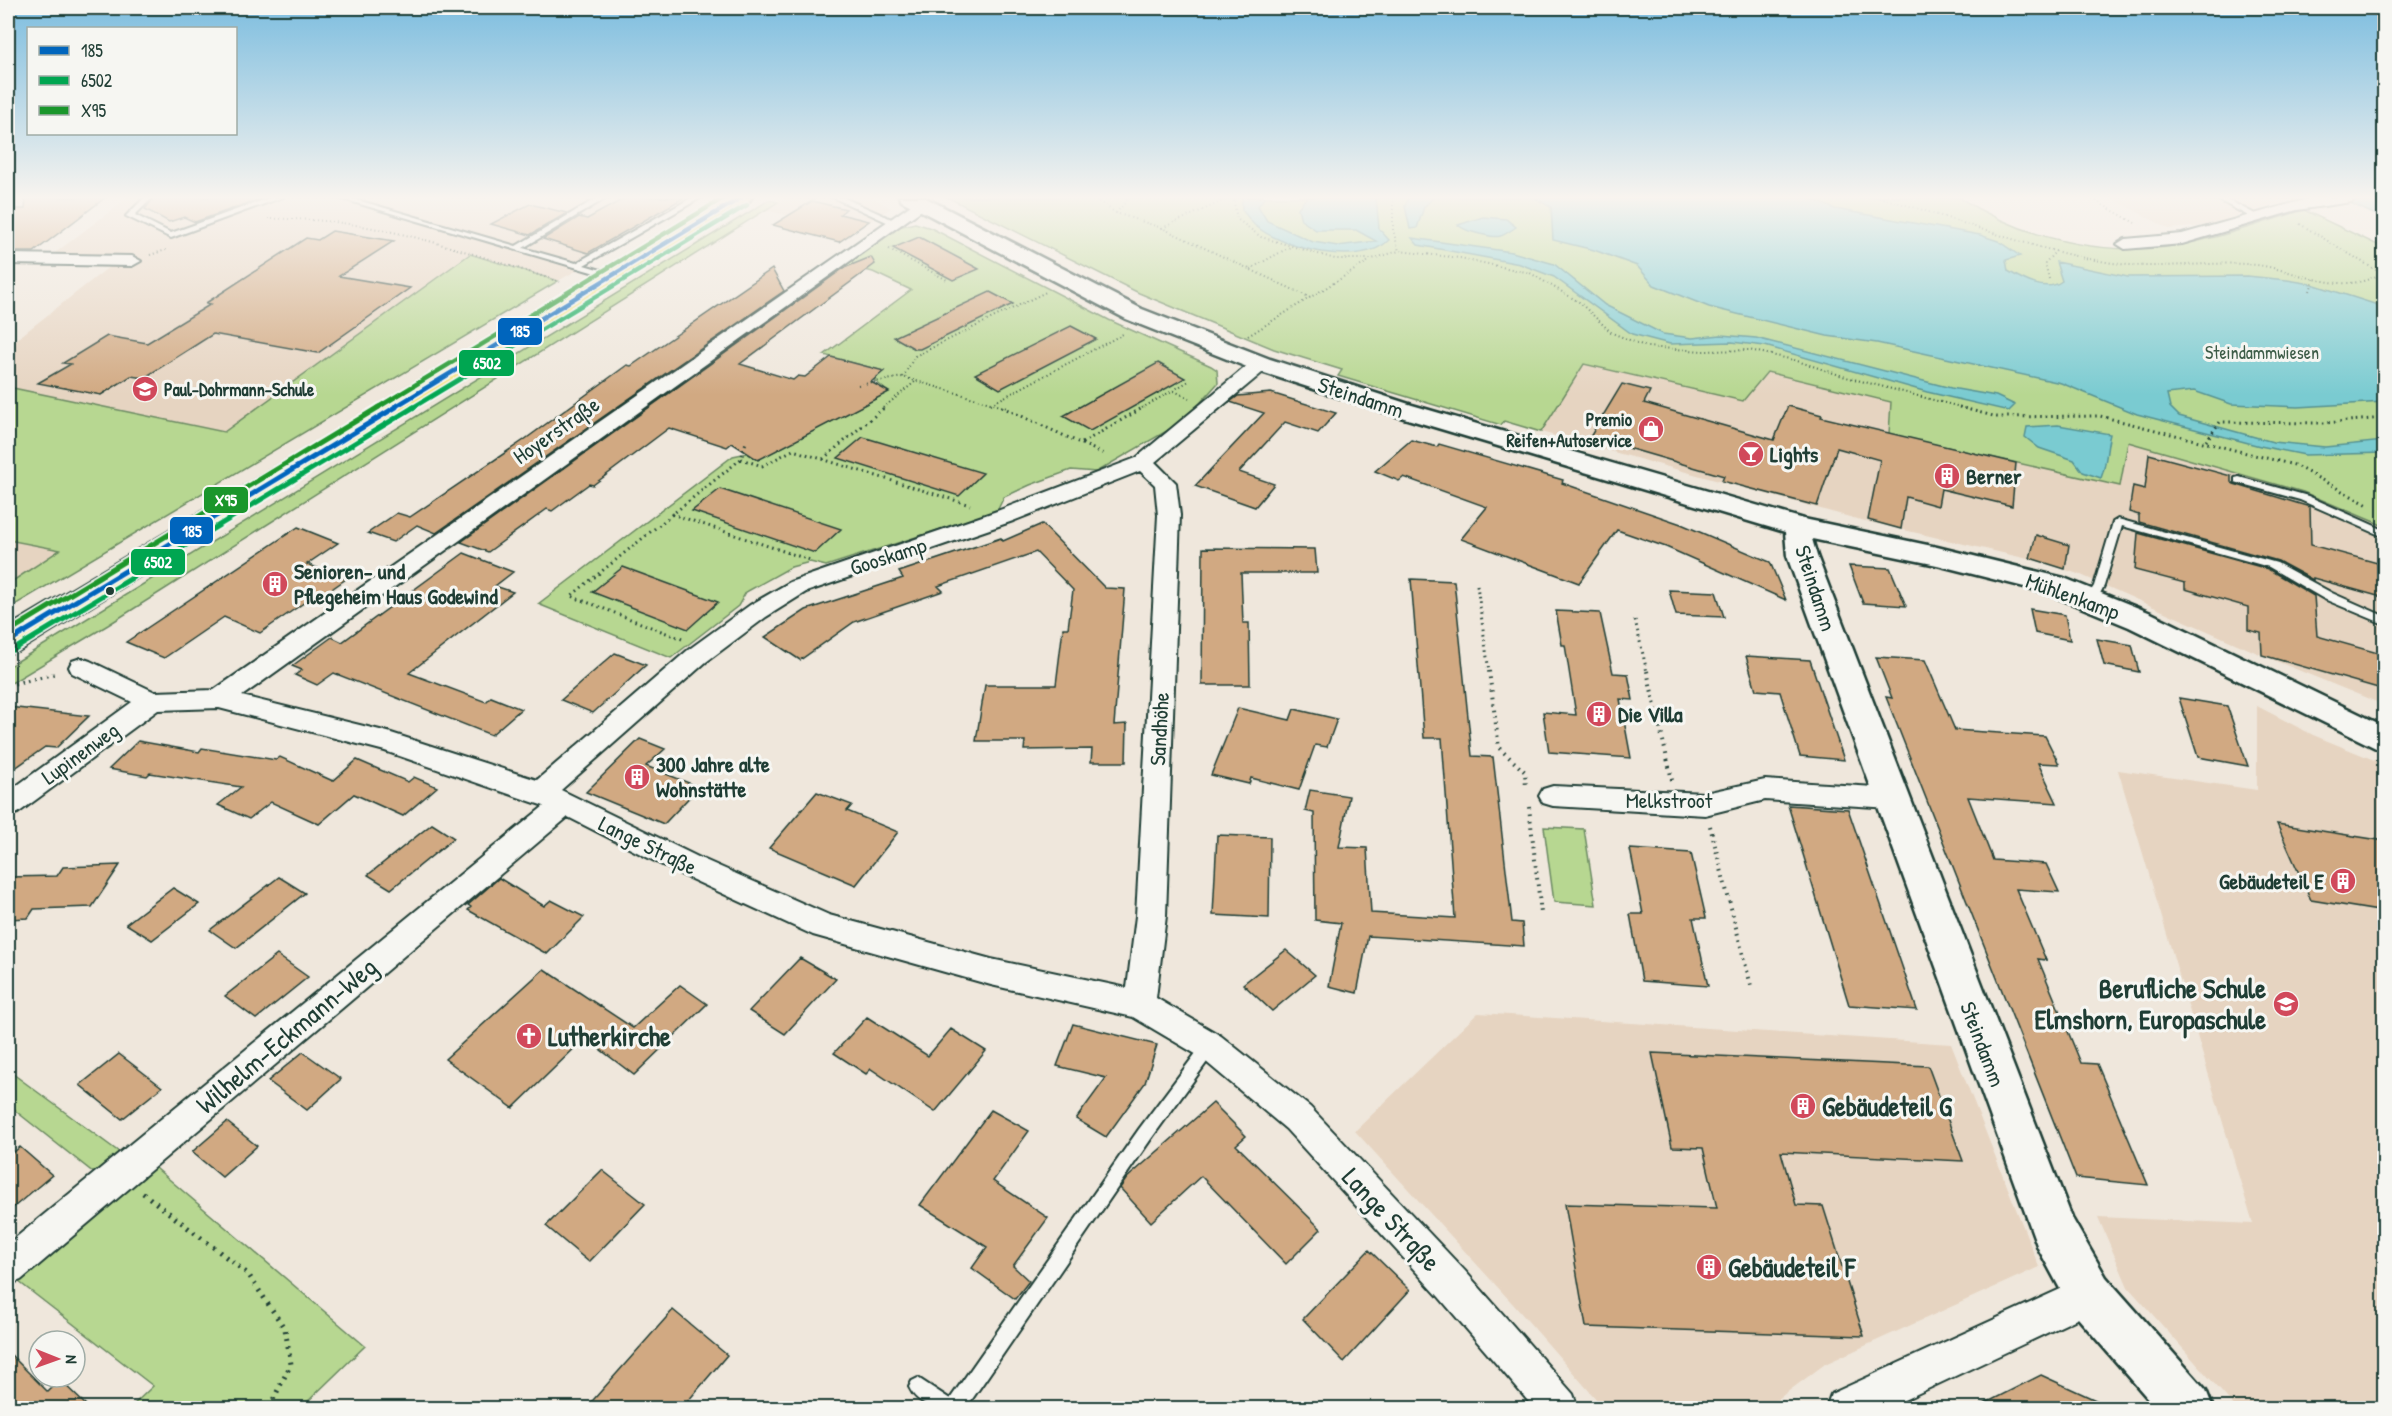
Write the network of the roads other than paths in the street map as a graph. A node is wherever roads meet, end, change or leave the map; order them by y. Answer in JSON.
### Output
{"nodes":[{"id":1,"x":572,"y":263,"type":"edge"},
{"id":2,"x":582,"y":263,"type":"edge"},
{"id":3,"x":633,"y":263,"type":"edge"},
{"id":4,"x":833,"y":263,"type":"edge"},
{"id":5,"x":1036,"y":263,"type":"edge"},
{"id":6,"x":579,"y":265,"type":"junction"},
{"id":7,"x":612,"y":276,"type":"junction"},
{"id":8,"x":1261,"y":364,"type":"junction"},
{"id":9,"x":1137,"y":464,"type":"junction"},
{"id":10,"x":2239,"y":480,"type":"dead end"},
{"id":11,"x":1800,"y":527,"type":"junction"},
{"id":12,"x":2385,"y":534,"type":"edge"},
{"id":13,"x":2091,"y":600,"type":"junction"},
{"id":14,"x":2385,"y":620,"type":"edge"},
{"id":15,"x":8,"y":642,"type":"edge"},
{"id":16,"x":81,"y":667,"type":"road end"},
{"id":17,"x":219,"y":699,"type":"junction"},
{"id":18,"x":152,"y":701,"type":"junction"},
{"id":19,"x":2329,"y":713,"type":"junction"},
{"id":20,"x":2385,"y":728,"type":"edge"},
{"id":21,"x":2385,"y":740,"type":"edge"},
{"id":22,"x":553,"y":798,"type":"junction"},
{"id":23,"x":1536,"y":798,"type":"road end"},
{"id":24,"x":1891,"y":798,"type":"junction"},
{"id":25,"x":8,"y":806,"type":"edge"},
{"id":26,"x":1140,"y":1005,"type":"junction"},
{"id":27,"x":1210,"y":1046,"type":"junction"},
{"id":28,"x":8,"y":1267,"type":"edge"},
{"id":29,"x":2089,"y":1294,"type":"junction"},
{"id":30,"x":918,"y":1387,"type":"dead end"},
{"id":31,"x":947,"y":1408,"type":"edge"},
{"id":32,"x":955,"y":1408,"type":"edge"},
{"id":33,"x":1559,"y":1408,"type":"edge"},
{"id":34,"x":1845,"y":1408,"type":"edge"},
{"id":35,"x":2188,"y":1408,"type":"edge"}],
"edges":[{"from":1,"to":6,"type":"lane"},
{"from":2,"to":6,"type":"lane"},
{"from":3,"to":7,"type":"main road"},
{"from":4,"to":17,"type":"street","name":"Hoyerstraße"},
{"from":5,"to":8,"type":"street","name":"Steindamm"},
{"from":6,"to":7,"type":"lane"},
{"from":7,"to":15,"type":"main road"},
{"from":8,"to":9,"type":"street","name":"Gooskamp"},
{"from":8,"to":11,"type":"street","name":"Steindamm"},
{"from":9,"to":22,"type":"street","name":"Gooskamp"},
{"from":9,"to":26,"type":"street","name":"Sandhöhe"},
{"from":10,"to":12,"type":"lane"},
{"from":11,"to":13,"type":"street","name":"Mühlenkamp"},
{"from":11,"to":24,"type":"street","name":"Steindamm"},
{"from":13,"to":14,"type":"lane"},
{"from":13,"to":19,"type":"street","name":"Mühlenkamp"},
{"from":16,"to":18,"type":"street","name":"Lange Straße"},
{"from":17,"to":18,"type":"street","name":"Lange Straße"},
{"from":17,"to":22,"type":"street","name":"Lange Straße"},
{"from":18,"to":25,"type":"street","name":"Lupinenweg"},
{"from":19,"to":20,"type":"street","name":"Mühlenkamp"},
{"from":19,"to":21,"type":"street","name":"Mühlenkamp"},
{"from":22,"to":26,"type":"street","name":"Lange Straße"},
{"from":22,"to":28,"type":"street","name":"Wilhelm-Eckmann-Weg"},
{"from":23,"to":24,"type":"street","name":"Melkstroot"},
{"from":24,"to":29,"type":"street","name":"Steindamm"},
{"from":26,"to":27,"type":"street","name":"Lange Straße"},
{"from":27,"to":32,"type":"lane"},
{"from":27,"to":33,"type":"street","name":"Lange Straße"},
{"from":29,"to":34,"type":"street"},
{"from":29,"to":35,"type":"street","name":"Steindamm"},
{"from":30,"to":31,"type":"lane"}]}
